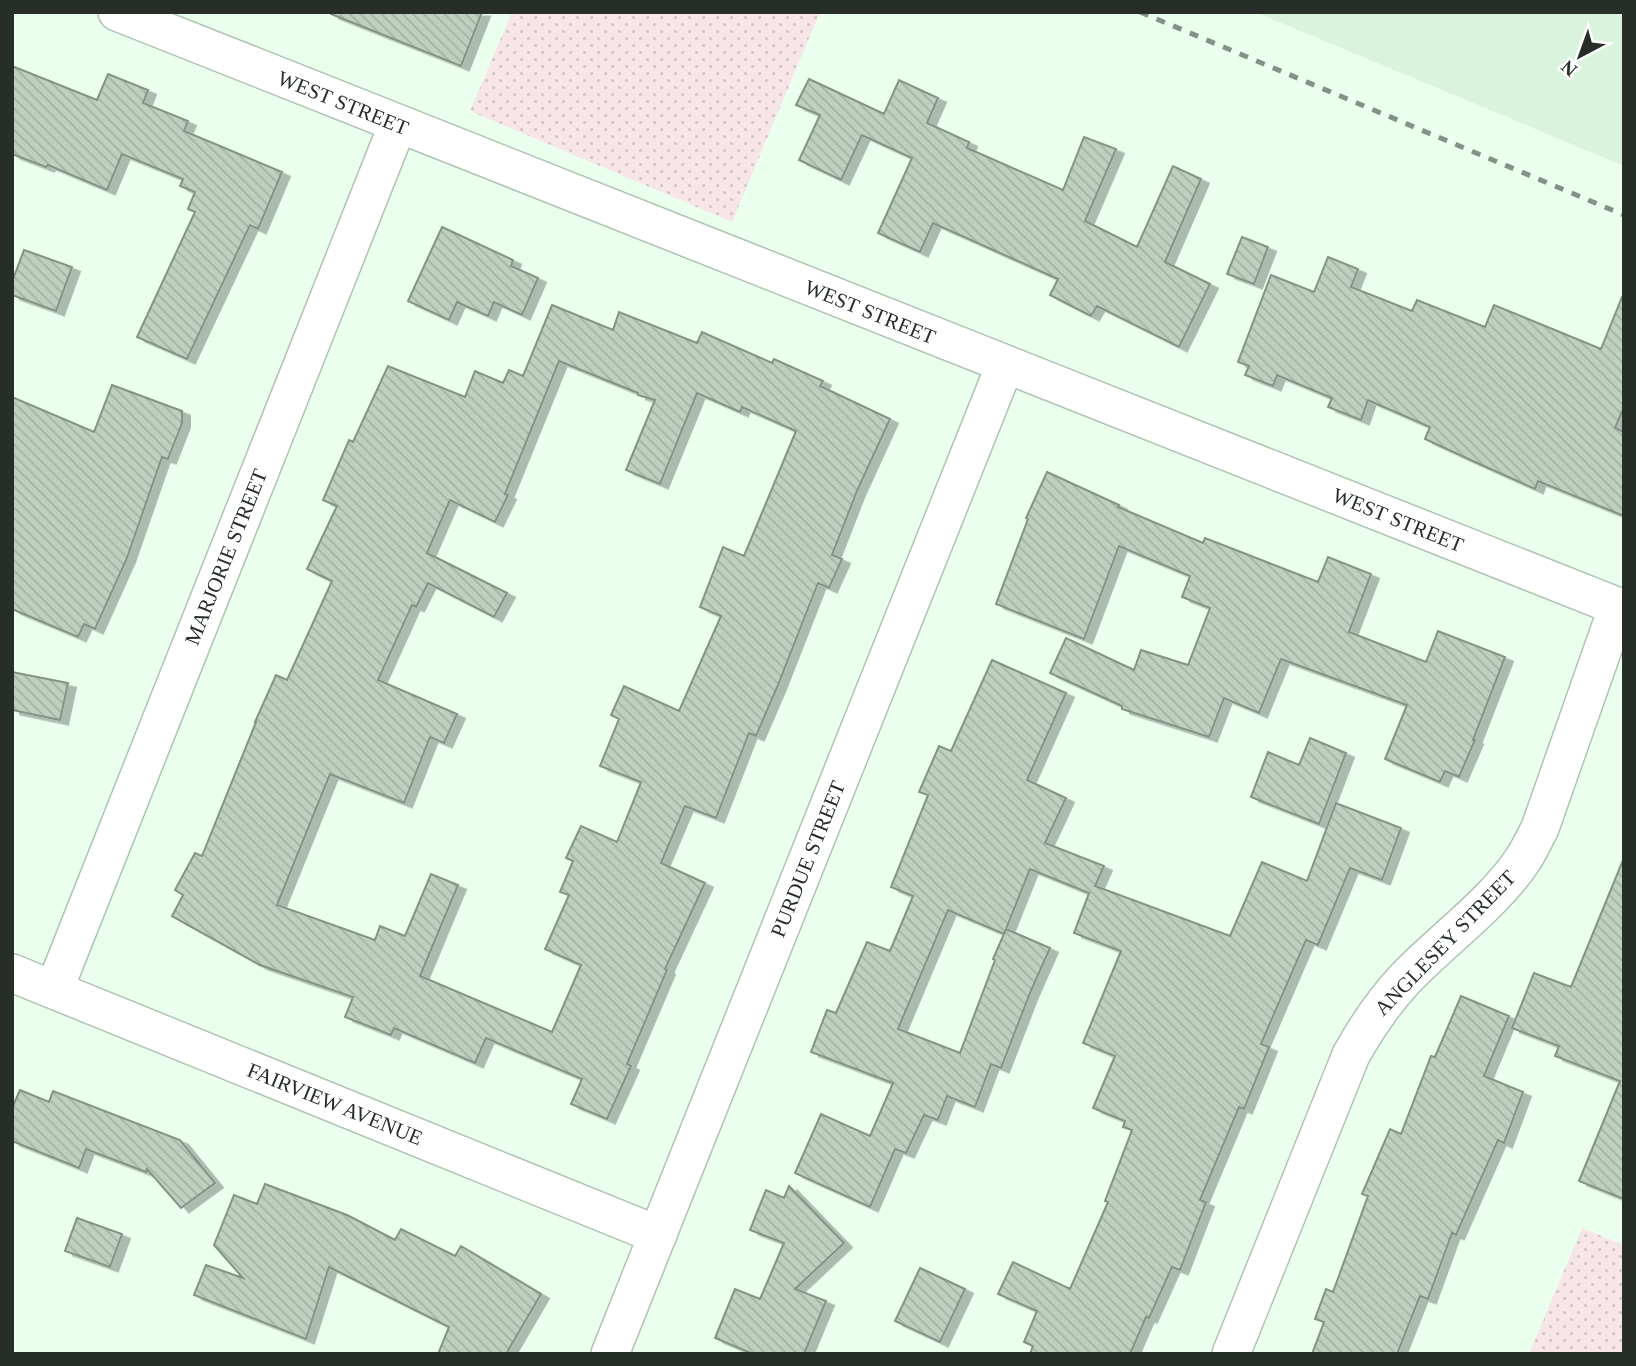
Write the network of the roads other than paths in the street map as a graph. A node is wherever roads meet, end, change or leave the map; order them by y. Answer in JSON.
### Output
{"nodes":[{"id":1,"x":117,"y":12,"type":"edge"},
{"id":2,"x":398,"y":124,"type":"junction"},
{"id":3,"x":1005,"y":365,"type":"junction"},
{"id":4,"x":1621,"y":608,"type":"edge"},
{"id":5,"x":12,"y":973,"type":"edge"},
{"id":6,"x":54,"y":990,"type":"junction"},
{"id":7,"x":658,"y":1235,"type":"junction"},
{"id":8,"x":610,"y":1354,"type":"edge"},
{"id":9,"x":1231,"y":1354,"type":"edge"}],
"edges":[{"from":1,"to":2,"type":"street","name":"WEST STREET"},
{"from":2,"to":3,"type":"street","name":"WEST STREET"},
{"from":2,"to":6,"type":"street","name":"MARJORIE STREET"},
{"from":3,"to":4,"type":"street","name":"WEST STREET"},
{"from":3,"to":7,"type":"street","name":"PURDUE STREET"},
{"from":4,"to":9,"type":"street","name":"ANGLESEY STREET"},
{"from":5,"to":6,"type":"street","name":"FAIRVIEW AVENUE"},
{"from":6,"to":7,"type":"street","name":"FAIRVIEW AVENUE"},
{"from":7,"to":8,"type":"street","name":"PURDUE STREET"}]}
